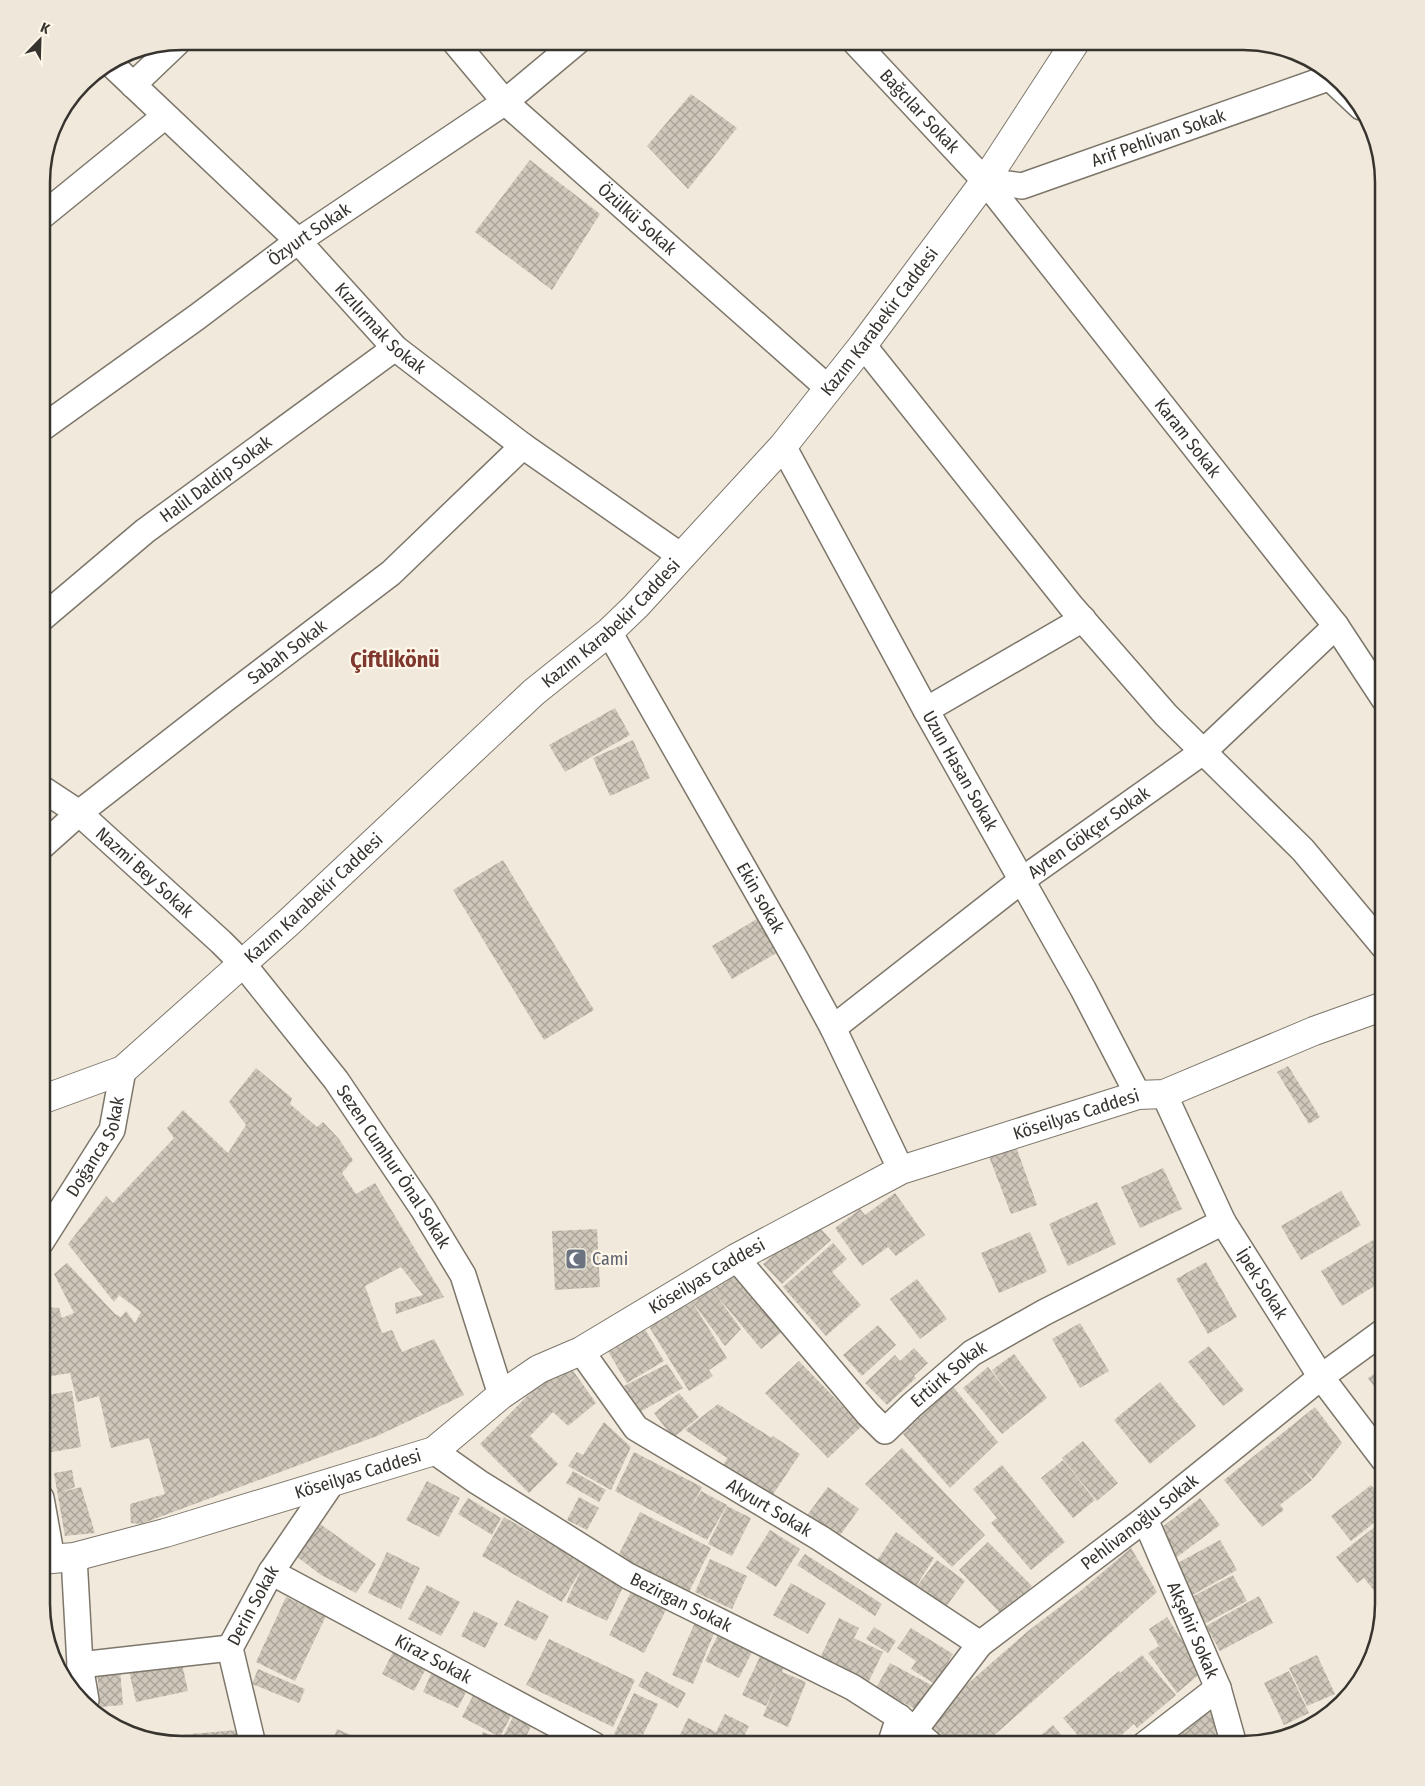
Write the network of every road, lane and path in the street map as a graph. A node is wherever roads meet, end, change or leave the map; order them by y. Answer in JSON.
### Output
{"nodes":[{"id":1,"x":462,"y":50,"type":"edge"},
{"id":2,"x":567,"y":50,"type":"edge"},
{"id":3,"x":862,"y":50,"type":"edge"},
{"id":4,"x":1071,"y":50,"type":"edge"},
{"id":5,"x":169,"y":51,"type":"edge"},
{"id":6,"x":116,"y":68,"type":"edge"},
{"id":7,"x":1325,"y":79,"type":"edge"},
{"id":8,"x":133,"y":85,"type":"junction"},
{"id":9,"x":505,"y":102,"type":"junction"},
{"id":10,"x":165,"y":116,"type":"junction"},
{"id":11,"x":985,"y":181,"type":"junction"},
{"id":12,"x":50,"y":209,"type":"edge"},
{"id":13,"x":298,"y":241,"type":"junction"},
{"id":14,"x":863,"y":345,"type":"junction"},
{"id":15,"x":396,"y":348,"type":"junction"},
{"id":16,"x":828,"y":388,"type":"junction"},
{"id":17,"x":50,"y":422,"type":"edge"},
{"id":18,"x":523,"y":446,"type":"junction"},
{"id":19,"x":782,"y":446,"type":"junction"},
{"id":20,"x":681,"y":556,"type":"junction"},
{"id":21,"x":50,"y":612,"type":"edge"},
{"id":22,"x":1083,"y":619,"type":"junction"},
{"id":23,"x":1336,"y":626,"type":"junction"},
{"id":24,"x":609,"y":632,"type":"junction"},
{"id":25,"x":1375,"y":685,"type":"edge"},
{"id":26,"x":926,"y":710,"type":"junction"},
{"id":27,"x":1204,"y":751,"type":"junction"},
{"id":28,"x":50,"y":794,"type":"edge"},
{"id":29,"x":79,"y":813,"type":"junction"},
{"id":30,"x":50,"y":839,"type":"edge"},
{"id":31,"x":1022,"y":880,"type":"junction"},
{"id":32,"x":1375,"y":936,"type":"edge"},
{"id":33,"x":243,"y":964,"type":"junction"},
{"id":34,"x":1375,"y":1009,"type":"edge"},
{"id":35,"x":833,"y":1028,"type":"junction"},
{"id":36,"x":123,"y":1070,"type":"junction"},
{"id":37,"x":1151,"y":1094,"type":"junction"},
{"id":38,"x":50,"y":1097,"type":"edge"},
{"id":39,"x":902,"y":1170,"type":"junction"},
{"id":40,"x":1223,"y":1222,"type":"junction"},
{"id":41,"x":50,"y":1228,"type":"edge"},
{"id":42,"x":736,"y":1258,"type":"junction"},
{"id":43,"x":1375,"y":1338,"type":"edge"},
{"id":44,"x":581,"y":1351,"type":"junction"},
{"id":45,"x":1321,"y":1377,"type":"junction"},
{"id":46,"x":501,"y":1395,"type":"junction"},
{"id":47,"x":1375,"y":1448,"type":"edge"},
{"id":48,"x":434,"y":1451,"type":"junction"},
{"id":49,"x":333,"y":1481,"type":"junction"},
{"id":50,"x":1145,"y":1519,"type":"junction"},
{"id":51,"x":50,"y":1535,"type":"edge"},
{"id":52,"x":56,"y":1559,"type":"edge"},
{"id":53,"x":271,"y":1572,"type":"junction"},
{"id":54,"x":980,"y":1644,"type":"junction"},
{"id":55,"x":230,"y":1648,"type":"junction"},
{"id":56,"x":80,"y":1665,"type":"junction"},
{"id":57,"x":1218,"y":1688,"type":"junction"},
{"id":58,"x":85,"y":1693,"type":"edge"},
{"id":59,"x":915,"y":1731,"type":"edge"},
{"id":60,"x":251,"y":1736,"type":"edge"},
{"id":61,"x":577,"y":1736,"type":"edge"},
{"id":62,"x":1156,"y":1736,"type":"edge"},
{"id":63,"x":1231,"y":1736,"type":"edge"}],
"edges":[{"from":1,"to":9,"type":"street","name":"Özülkü Sokak"},
{"from":2,"to":9,"type":"street","name":"Özyurt Sokak"},
{"from":3,"to":11,"type":"street","name":"Bağcılar Sokak"},
{"from":4,"to":11,"type":"street","name":"Kazım Karabekir Caddesi"},
{"from":5,"to":8,"type":"street"},
{"from":6,"to":8,"type":"street","name":"Kızılırmak Sokak"},
{"from":7,"to":11,"type":"street","name":"Arif Pehlivan Sokak"},
{"from":8,"to":10,"type":"street","name":"Kızılırmak Sokak"},
{"from":9,"to":13,"type":"street","name":"Özyurt Sokak"},
{"from":9,"to":16,"type":"street","name":"Özülkü Sokak"},
{"from":10,"to":12,"type":"street"},
{"from":10,"to":13,"type":"street","name":"Kızılırmak Sokak"},
{"from":11,"to":14,"type":"street","name":"Kazım Karabekir Caddesi"},
{"from":11,"to":23,"type":"street","name":"Karam Sokak"},
{"from":13,"to":15,"type":"street","name":"Kızılırmak Sokak"},
{"from":13,"to":17,"type":"street","name":"Özyurt Sokak"},
{"from":14,"to":16,"type":"street","name":"Kazım Karabekir Caddesi"},
{"from":14,"to":22,"type":"street"},
{"from":15,"to":18,"type":"street","name":"Kızılırmak Sokak"},
{"from":15,"to":21,"type":"street","name":"Halil Daldip Sokak"},
{"from":16,"to":19,"type":"street","name":"Kazım Karabekir Caddesi"},
{"from":18,"to":20,"type":"street","name":"Kızılırmak Sokak"},
{"from":18,"to":29,"type":"street","name":"Sabah Sokak"},
{"from":19,"to":20,"type":"street","name":"Kazım Karabekir Caddesi"},
{"from":19,"to":26,"type":"street","name":"Uzun Hasan Sokak"},
{"from":20,"to":24,"type":"street","name":"Kazım Karabekir Caddesi"},
{"from":22,"to":26,"type":"street"},
{"from":22,"to":27,"type":"street"},
{"from":23,"to":25,"type":"street","name":"Karam Sokak"},
{"from":23,"to":27,"type":"street","name":"Ayten Gökçer Sokak"},
{"from":24,"to":33,"type":"street","name":"Kazım Karabekir Caddesi"},
{"from":24,"to":35,"type":"street","name":"Ekin sokak"},
{"from":26,"to":31,"type":"street","name":"Uzun Hasan Sokak"},
{"from":27,"to":31,"type":"street","name":"Ayten Gökçer Sokak"},
{"from":27,"to":32,"type":"street"},
{"from":28,"to":29,"type":"street","name":"Nazmi Bey Sokak"},
{"from":29,"to":30,"type":"street","name":"Sabah Sokak"},
{"from":29,"to":33,"type":"street","name":"Nazmi Bey Sokak"},
{"from":31,"to":35,"type":"street","name":"Ayten Gökçer Sokak"},
{"from":31,"to":37,"type":"street","name":"Uzun Hasan Sokak"},
{"from":33,"to":36,"type":"street","name":"Kazım Karabekir Caddesi"},
{"from":33,"to":46,"type":"street","name":"Sezen Cumhur Önal Sokak"},
{"from":34,"to":37,"type":"street","name":"Köseilyas Caddesi"},
{"from":35,"to":39,"type":"street","name":"Ekin sokak"},
{"from":36,"to":38,"type":"street","name":"Kazım Karabekir Caddesi"},
{"from":36,"to":41,"type":"street","name":"Doğanca Sokak"},
{"from":37,"to":39,"type":"street","name":"Köseilyas Caddesi"},
{"from":37,"to":40,"type":"street","name":"İpek Sokak"},
{"from":39,"to":42,"type":"street","name":"Köseilyas Caddesi"},
{"from":40,"to":42,"type":"street","name":"Ertürk Sokak"},
{"from":40,"to":45,"type":"street","name":"İpek Sokak"},
{"from":42,"to":44,"type":"street","name":"Köseilyas Caddesi"},
{"from":43,"to":45,"type":"street","name":"Pehlivanoğlu Sokak"},
{"from":44,"to":46,"type":"street","name":"Köseilyas Caddesi"},
{"from":44,"to":54,"type":"street","name":"Akyurt Sokak"},
{"from":45,"to":47,"type":"street","name":"İpek Sokak"},
{"from":45,"to":50,"type":"street","name":"Pehlivanoğlu Sokak"},
{"from":46,"to":48,"type":"street","name":"Köseilyas Caddesi"},
{"from":48,"to":49,"type":"street","name":"Köseilyas Caddesi"},
{"from":48,"to":59,"type":"street","name":"Bezirgan Sokak"},
{"from":49,"to":52,"type":"street","name":"Köseilyas Caddesi"},
{"from":49,"to":53,"type":"street","name":"Derin Sokak"},
{"from":50,"to":54,"type":"street","name":"Pehlivanoğlu Sokak"},
{"from":50,"to":57,"type":"street","name":"Akşehir Sokak"},
{"from":51,"to":52,"type":"street"},
{"from":52,"to":56,"type":"street"},
{"from":53,"to":55,"type":"street","name":"Derin Sokak"},
{"from":53,"to":61,"type":"street","name":"Kiraz Sokak"},
{"from":54,"to":59,"type":"street","name":"Pehlivanoğlu Sokak"},
{"from":55,"to":56,"type":"street"},
{"from":55,"to":60,"type":"street","name":"Derin Sokak"},
{"from":56,"to":58,"type":"street"},
{"from":57,"to":62,"type":"street"},
{"from":57,"to":63,"type":"street","name":"Akşehir Sokak"}]}
